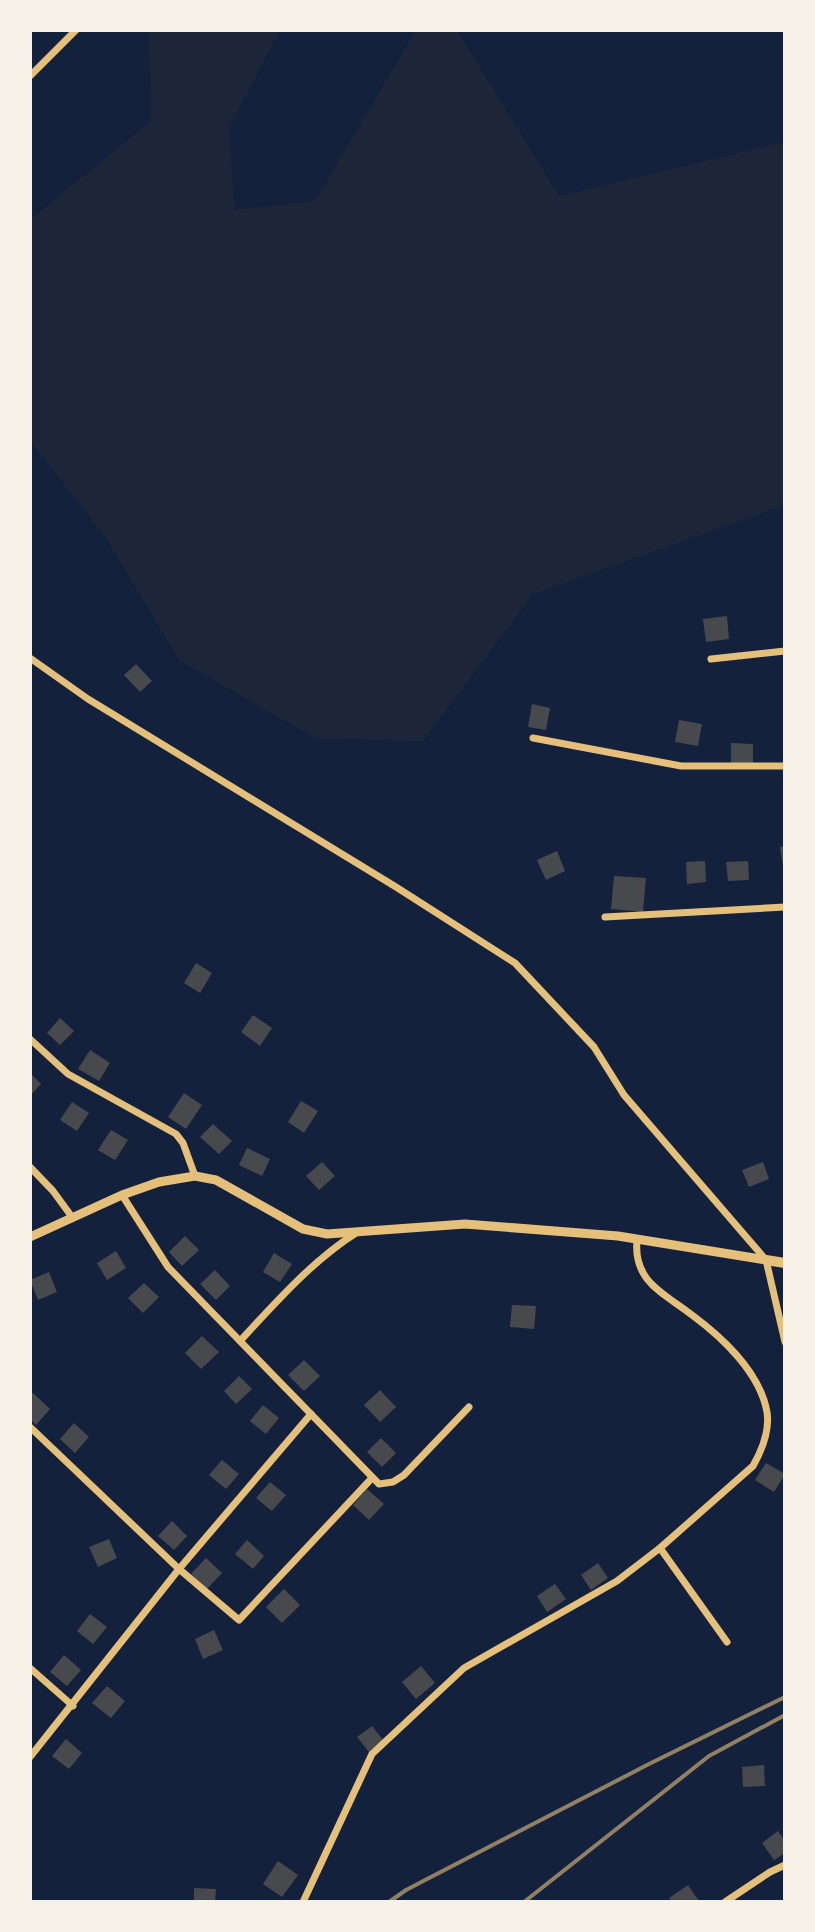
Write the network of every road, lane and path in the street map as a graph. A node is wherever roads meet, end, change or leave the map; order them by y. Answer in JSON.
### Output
{"nodes":[{"id":1,"x":76,"y":30,"type":"edge"},
{"id":2,"x":30,"y":76,"type":"edge"},
{"id":3,"x":785,"y":651,"type":"edge"},
{"id":4,"x":30,"y":658,"type":"edge"},
{"id":5,"x":711,"y":659,"type":"dead end"},
{"id":6,"x":533,"y":738,"type":"dead end"},
{"id":7,"x":785,"y":766,"type":"edge"},
{"id":8,"x":785,"y":907,"type":"edge"},
{"id":9,"x":605,"y":917,"type":"dead end"},
{"id":10,"x":30,"y":1039,"type":"edge"},
{"id":11,"x":30,"y":1167,"type":"edge"},
{"id":12,"x":195,"y":1176,"type":"junction"},
{"id":13,"x":122,"y":1195,"type":"junction"},
{"id":14,"x":72,"y":1217,"type":"junction"},
{"id":15,"x":358,"y":1232,"type":"junction"},
{"id":16,"x":30,"y":1237,"type":"edge"},
{"id":17,"x":637,"y":1240,"type":"junction"},
{"id":18,"x":766,"y":1260,"type":"junction"},
{"id":19,"x":785,"y":1263,"type":"edge"},
{"id":20,"x":240,"y":1341,"type":"junction"},
{"id":21,"x":785,"y":1342,"type":"edge"},
{"id":22,"x":469,"y":1407,"type":"dead end"},
{"id":23,"x":311,"y":1414,"type":"junction"},
{"id":24,"x":30,"y":1427,"type":"edge"},
{"id":25,"x":372,"y":1478,"type":"junction"},
{"id":26,"x":660,"y":1548,"type":"junction"},
{"id":27,"x":179,"y":1569,"type":"junction"},
{"id":28,"x":727,"y":1642,"type":"dead end"},
{"id":29,"x":30,"y":1668,"type":"edge"},
{"id":30,"x":73,"y":1706,"type":"junction"},
{"id":31,"x":30,"y":1757,"type":"edge"},
{"id":32,"x":785,"y":1865,"type":"edge"},
{"id":33,"x":303,"y":1902,"type":"edge"},
{"id":34,"x":725,"y":1902,"type":"edge"}],
"edges":[{"from":1,"to":2,"type":"street"},
{"from":3,"to":5,"type":"street"},
{"from":4,"to":18,"type":"street"},
{"from":6,"to":7,"type":"street"},
{"from":8,"to":9,"type":"street"},
{"from":10,"to":12,"type":"street"},
{"from":11,"to":14,"type":"street"},
{"from":12,"to":13,"type":"street"},
{"from":12,"to":15,"type":"street"},
{"from":13,"to":14,"type":"street"},
{"from":13,"to":20,"type":"street"},
{"from":14,"to":16,"type":"street"},
{"from":15,"to":17,"type":"street"},
{"from":15,"to":20,"type":"street"},
{"from":17,"to":18,"type":"street"},
{"from":17,"to":26,"type":"street"},
{"from":18,"to":19,"type":"main road"},
{"from":18,"to":21,"type":"street"},
{"from":20,"to":23,"type":"street"},
{"from":22,"to":25,"type":"street"},
{"from":23,"to":25,"type":"street"},
{"from":23,"to":27,"type":"street"},
{"from":24,"to":27,"type":"street"},
{"from":25,"to":27,"type":"street"},
{"from":26,"to":28,"type":"street"},
{"from":26,"to":33,"type":"street"},
{"from":27,"to":30,"type":"street"},
{"from":29,"to":30,"type":"street"},
{"from":30,"to":31,"type":"street"},
{"from":32,"to":34,"type":"street"}]}
